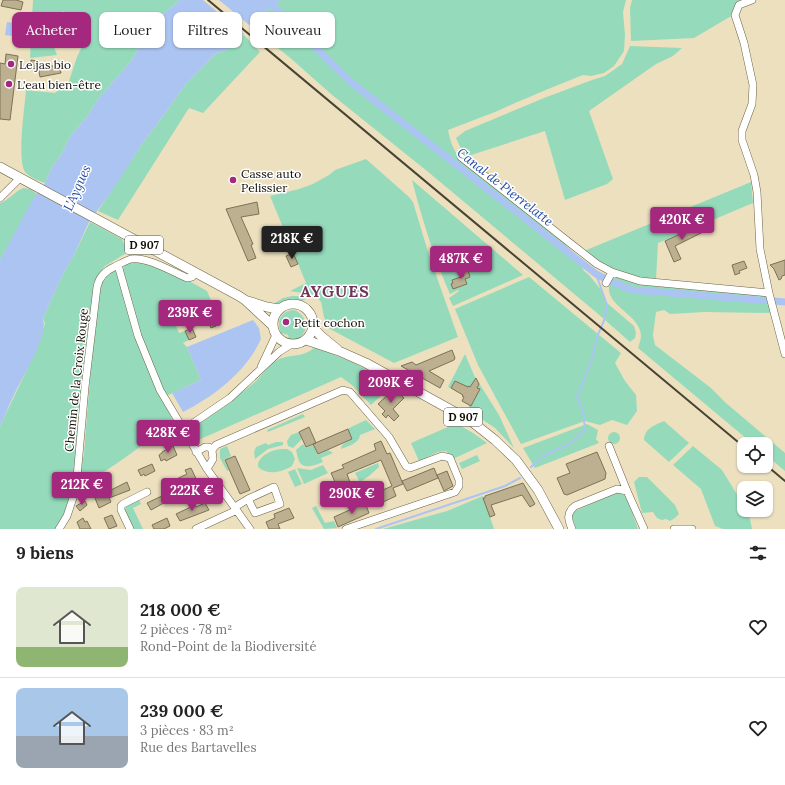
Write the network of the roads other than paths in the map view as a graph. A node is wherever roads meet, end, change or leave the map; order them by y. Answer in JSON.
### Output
{"nodes":[{"id":1,"x":752,"y":0,"type":"edge"},
{"id":2,"x":461,"y":157,"type":"dead end"},
{"id":3,"x":1,"y":168,"type":"edge"},
{"id":4,"x":20,"y":178,"type":"junction"},
{"id":5,"x":0,"y":198,"type":"edge"},
{"id":6,"x":118,"y":265,"type":"junction"},
{"id":7,"x":196,"y":273,"type":"junction"},
{"id":8,"x":611,"y":274,"type":"junction"},
{"id":9,"x":606,"y":283,"type":"dead end"},
{"id":10,"x":769,"y":293,"type":"junction"},
{"id":11,"x":245,"y":300,"type":"junction"},
{"id":12,"x":279,"y":309,"type":"junction"},
{"id":13,"x":272,"y":325,"type":"junction"},
{"id":14,"x":313,"y":327,"type":"junction"},
{"id":15,"x":276,"y":336,"type":"junction"},
{"id":16,"x":306,"y":340,"type":"junction"},
{"id":17,"x":290,"y":344,"type":"junction"},
{"id":18,"x":339,"y":351,"type":"junction"},
{"id":19,"x":785,"y":354,"type":"edge"},
{"id":20,"x":260,"y":369,"type":"junction"},
{"id":21,"x":183,"y":430,"type":"junction"},
{"id":22,"x":609,"y":446,"type":"dead end"},
{"id":23,"x":212,"y":450,"type":"junction"},
{"id":24,"x":196,"y":452,"type":"junction"},
{"id":25,"x":207,"y":469,"type":"junction"},
{"id":26,"x":627,"y":491,"type":"junction"},
{"id":27,"x":147,"y":492,"type":"dead end"},
{"id":28,"x":248,"y":499,"type":"dead end"},
{"id":29,"x":236,"y":508,"type":"junction"},
{"id":30,"x":59,"y":529,"type":"edge"},
{"id":31,"x":130,"y":529,"type":"edge"},
{"id":32,"x":196,"y":529,"type":"edge"},
{"id":33,"x":250,"y":529,"type":"edge"},
{"id":34,"x":346,"y":529,"type":"edge"},
{"id":35,"x":559,"y":529,"type":"edge"},
{"id":36,"x":572,"y":529,"type":"edge"},
{"id":37,"x":644,"y":529,"type":"edge"},
{"id":38,"x":674,"y":529,"type":"edge"},
{"id":39,"x":692,"y":529,"type":"edge"}],
"edges":[{"from":1,"to":10,"type":"street"},
{"from":2,"to":8,"type":"street"},
{"from":3,"to":4,"type":"main road","number":"D 907"},
{"from":4,"to":5,"type":"street"},
{"from":4,"to":7,"type":"main road","number":"D 907"},
{"from":6,"to":7,"type":"street","name":"Chemin de la Croix Rouge"},
{"from":6,"to":21,"type":"street"},
{"from":6,"to":30,"type":"street","name":"Chemin de la Croix Rouge"},
{"from":7,"to":11,"type":"main road","number":"D 907"},
{"from":8,"to":9,"type":"street"},
{"from":8,"to":10,"type":"street"},
{"from":10,"to":19,"type":"street"},
{"from":11,"to":12,"type":"main road","number":"D 907"},
{"from":11,"to":13,"type":"main road","number":"D 907"},
{"from":12,"to":13,"type":"main road"},
{"from":12,"to":14,"type":"main road"},
{"from":13,"to":15,"type":"main road"},
{"from":14,"to":16,"type":"main road"},
{"from":14,"to":18,"type":"main road","number":"D 907"},
{"from":15,"to":17,"type":"main road"},
{"from":15,"to":20,"type":"street"},
{"from":16,"to":17,"type":"main road"},
{"from":16,"to":18,"type":"main road","number":"D 907"},
{"from":17,"to":20,"type":"street"},
{"from":18,"to":35,"type":"main road","number":"D 907"},
{"from":20,"to":21,"type":"street"},
{"from":21,"to":24,"type":"street"},
{"from":22,"to":26,"type":"street"},
{"from":23,"to":24,"type":"street"},
{"from":23,"to":25,"type":"street"},
{"from":23,"to":34,"type":"street"},
{"from":24,"to":25,"type":"street"},
{"from":25,"to":29,"type":"street"},
{"from":26,"to":36,"type":"street"},
{"from":26,"to":37,"type":"street"},
{"from":27,"to":31,"type":"street"},
{"from":28,"to":29,"type":"street"},
{"from":29,"to":32,"type":"street"},
{"from":29,"to":33,"type":"street"},
{"from":38,"to":39,"type":"street"}]}
